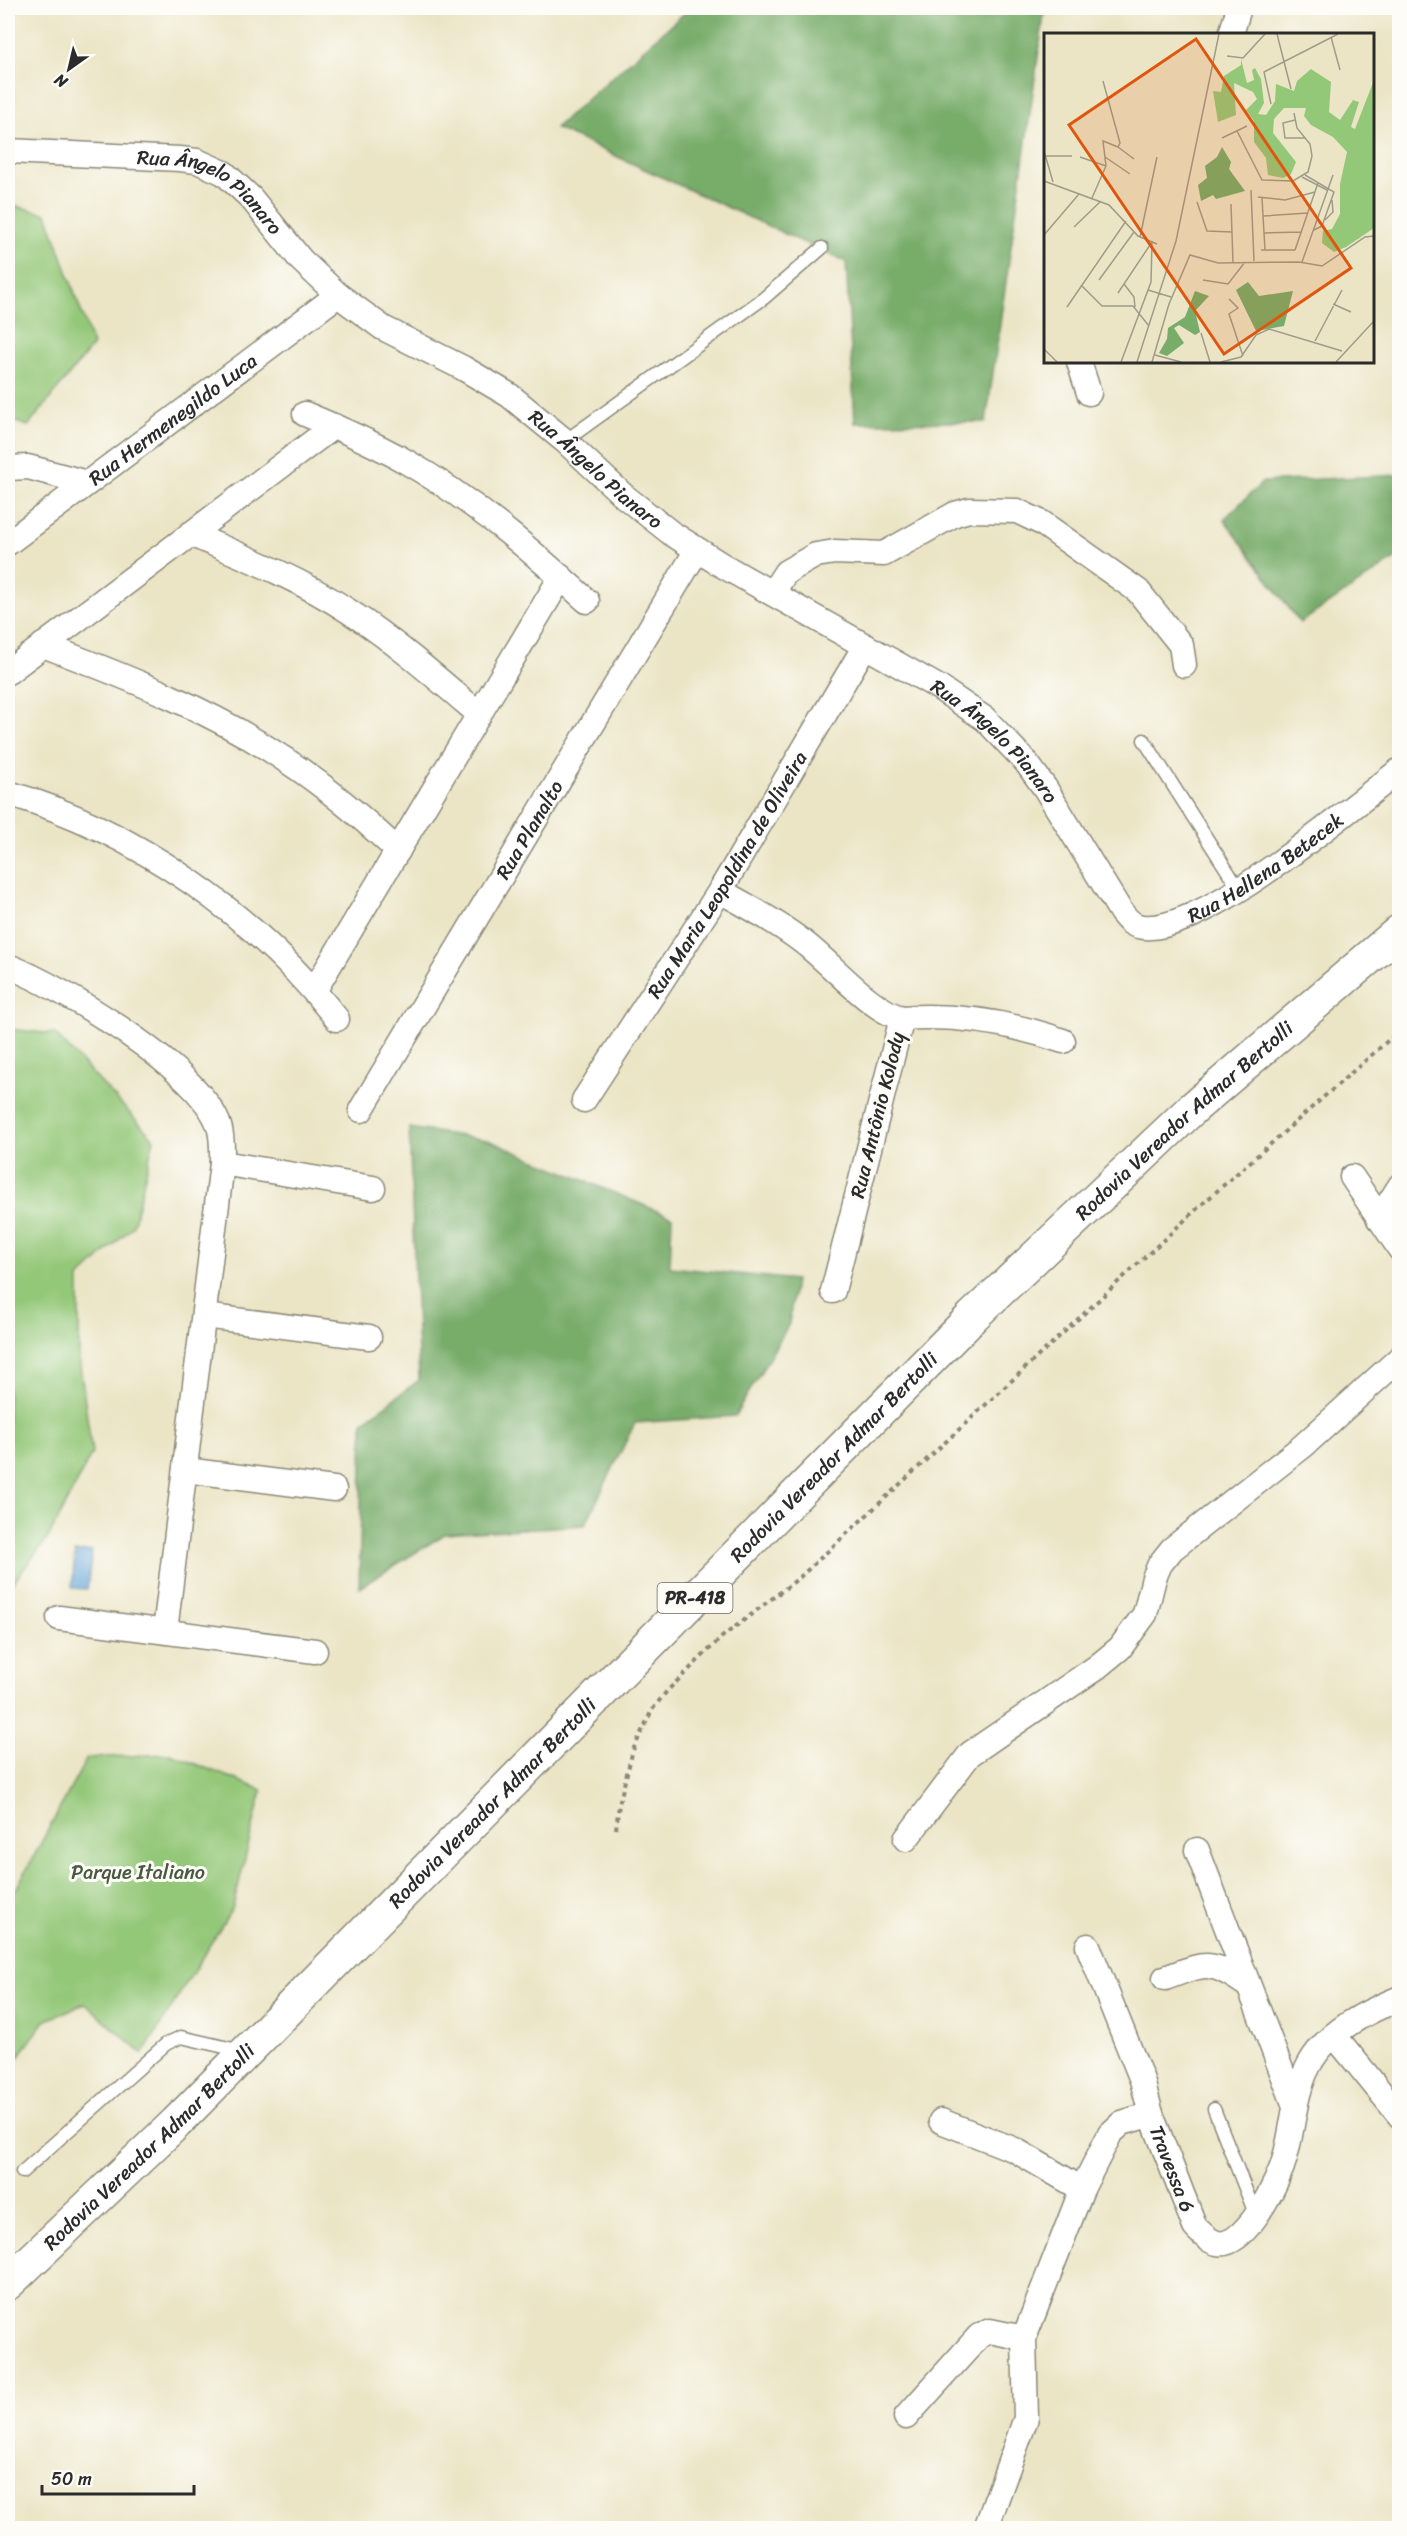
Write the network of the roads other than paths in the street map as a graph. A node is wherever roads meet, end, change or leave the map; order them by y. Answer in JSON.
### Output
{"nodes":[{"id":1,"x":1239,"y":8,"type":"edge"},
{"id":2,"x":1231,"y":33,"type":"edge"},
{"id":3,"x":8,"y":151,"type":"edge"},
{"id":4,"x":822,"y":249,"type":"dead end"},
{"id":5,"x":338,"y":296,"type":"junction"},
{"id":6,"x":1079,"y":363,"type":"edge"},
{"id":7,"x":1089,"y":393,"type":"dead end"},
{"id":8,"x":305,"y":414,"type":"dead end"},
{"id":9,"x":334,"y":426,"type":"junction"},
{"id":10,"x":565,"y":441,"type":"junction"},
{"id":11,"x":8,"y":468,"type":"edge"},
{"id":12,"x":87,"y":483,"type":"junction"},
{"id":13,"x":190,"y":534,"type":"junction"},
{"id":14,"x":8,"y":543,"type":"edge"},
{"id":15,"x":697,"y":550,"type":"junction"},
{"id":16,"x":561,"y":577,"type":"junction"},
{"id":17,"x":772,"y":593,"type":"junction"},
{"id":18,"x":588,"y":601,"type":"dead end"},
{"id":19,"x":42,"y":645,"type":"junction"},
{"id":20,"x":865,"y":646,"type":"junction"},
{"id":21,"x":1184,"y":665,"type":"dead end"},
{"id":22,"x":8,"y":672,"type":"edge"},
{"id":23,"x":479,"y":714,"type":"junction"},
{"id":24,"x":1144,"y":740,"type":"dead end"},
{"id":25,"x":1400,"y":770,"type":"edge"},
{"id":26,"x":8,"y":793,"type":"edge"},
{"id":27,"x":398,"y":851,"type":"junction"},
{"id":28,"x":1239,"y":889,"type":"junction"},
{"id":29,"x":720,"y":891,"type":"junction"},
{"id":30,"x":1121,"y":912,"type":"joint"},
{"id":31,"x":1400,"y":931,"type":"edge"},
{"id":32,"x":8,"y":966,"type":"edge"},
{"id":33,"x":314,"y":991,"type":"junction"},
{"id":34,"x":902,"y":1018,"type":"junction"},
{"id":35,"x":337,"y":1019,"type":"dead end"},
{"id":36,"x":1063,"y":1041,"type":"dead end"},
{"id":37,"x":584,"y":1100,"type":"dead end"},
{"id":38,"x":361,"y":1110,"type":"dead end"},
{"id":39,"x":222,"y":1163,"type":"junction"},
{"id":40,"x":1352,"y":1177,"type":"dead end"},
{"id":41,"x":1400,"y":1186,"type":"edge"},
{"id":42,"x":373,"y":1188,"type":"dead end"},
{"id":43,"x":1389,"y":1215,"type":"edge"},
{"id":44,"x":1400,"y":1249,"type":"edge"},
{"id":45,"x":833,"y":1291,"type":"dead end"},
{"id":46,"x":204,"y":1316,"type":"junction"},
{"id":47,"x":369,"y":1337,"type":"dead end"},
{"id":48,"x":1400,"y":1358,"type":"edge"},
{"id":49,"x":185,"y":1470,"type":"junction"},
{"id":50,"x":334,"y":1489,"type":"dead end"},
{"id":51,"x":59,"y":1618,"type":"dead end"},
{"id":52,"x":165,"y":1631,"type":"junction"},
{"id":53,"x":315,"y":1651,"type":"dead end"},
{"id":54,"x":906,"y":1839,"type":"dead end"},
{"id":55,"x":1197,"y":1850,"type":"dead end"},
{"id":56,"x":1088,"y":1946,"type":"dead end"},
{"id":57,"x":1165,"y":1978,"type":"dead end"},
{"id":58,"x":1247,"y":1985,"type":"junction"},
{"id":59,"x":1400,"y":1998,"type":"edge"},
{"id":60,"x":1334,"y":2034,"type":"junction"},
{"id":61,"x":246,"y":2052,"type":"junction"},
{"id":62,"x":1295,"y":2106,"type":"junction"},
{"id":63,"x":1214,"y":2109,"type":"dead end"},
{"id":64,"x":1151,"y":2114,"type":"junction"},
{"id":65,"x":1400,"y":2115,"type":"edge"},
{"id":66,"x":941,"y":2121,"type":"dead end"},
{"id":67,"x":22,"y":2172,"type":"dead end"},
{"id":68,"x":1082,"y":2189,"type":"junction"},
{"id":69,"x":1256,"y":2216,"type":"junction"},
{"id":70,"x":8,"y":2283,"type":"edge"},
{"id":71,"x":1024,"y":2338,"type":"junction"},
{"id":72,"x":906,"y":2417,"type":"dead end"},
{"id":73,"x":986,"y":2529,"type":"edge"}],
"edges":[{"from":1,"to":2,"type":"street"},
{"from":3,"to":5,"type":"street","name":"Rua Ângelo Pianaro"},
{"from":4,"to":10,"type":"lane"},
{"from":5,"to":10,"type":"street","name":"Rua Ângelo Pianaro"},
{"from":5,"to":12,"type":"street","name":"Rua Hermenegildo Luca"},
{"from":6,"to":7,"type":"street"},
{"from":8,"to":9,"type":"street"},
{"from":9,"to":13,"type":"street"},
{"from":9,"to":16,"type":"street"},
{"from":10,"to":15,"type":"street","name":"Rua Ângelo Pianaro"},
{"from":11,"to":12,"type":"street"},
{"from":12,"to":14,"type":"street","name":"Rua Hermenegildo Luca"},
{"from":13,"to":19,"type":"street"},
{"from":13,"to":23,"type":"street"},
{"from":15,"to":17,"type":"street","name":"Rua Ângelo Pianaro"},
{"from":15,"to":38,"type":"street","name":"Rua Planalto"},
{"from":16,"to":18,"type":"street"},
{"from":16,"to":23,"type":"street"},
{"from":17,"to":20,"type":"street","name":"Rua Ângelo Pianaro"},
{"from":17,"to":21,"type":"street"},
{"from":19,"to":22,"type":"street"},
{"from":19,"to":27,"type":"street"},
{"from":20,"to":29,"type":"street","name":"Rua Maria Leopoldina de Oliveira"},
{"from":20,"to":30,"type":"street","name":"Rua Ângelo Pianaro"},
{"from":23,"to":27,"type":"street"},
{"from":24,"to":28,"type":"lane"},
{"from":25,"to":28,"type":"street","name":"Rua Hellena Betecek"},
{"from":26,"to":33,"type":"street"},
{"from":27,"to":33,"type":"street"},
{"from":28,"to":30,"type":"street","name":"Rua Hellena Betecek"},
{"from":29,"to":34,"type":"street","name":"Rua Antônio Kolody"},
{"from":29,"to":37,"type":"street","name":"Rua Maria Leopoldina de Oliveira"},
{"from":31,"to":61,"type":"highway","name":"Rodovia Vereador Admar Bertolli","number":"PR-418"},
{"from":32,"to":39,"type":"street"},
{"from":33,"to":35,"type":"street"},
{"from":34,"to":36,"type":"street"},
{"from":34,"to":45,"type":"street","name":"Rua Antônio Kolody"},
{"from":39,"to":42,"type":"street"},
{"from":39,"to":46,"type":"street"},
{"from":40,"to":43,"type":"street"},
{"from":41,"to":43,"type":"street"},
{"from":43,"to":44,"type":"street"},
{"from":46,"to":47,"type":"street"},
{"from":46,"to":49,"type":"street"},
{"from":48,"to":54,"type":"street"},
{"from":49,"to":50,"type":"street"},
{"from":49,"to":52,"type":"street"},
{"from":51,"to":52,"type":"street"},
{"from":52,"to":53,"type":"street"},
{"from":55,"to":58,"type":"street"},
{"from":56,"to":64,"type":"street"},
{"from":57,"to":58,"type":"street"},
{"from":58,"to":62,"type":"street"},
{"from":59,"to":60,"type":"street","name":"Travessa 6"},
{"from":60,"to":62,"type":"street","name":"Travessa 6"},
{"from":60,"to":65,"type":"street"},
{"from":61,"to":67,"type":"lane"},
{"from":61,"to":70,"type":"highway","name":"Rodovia Vereador Admar Bertolli","number":"PR-418"},
{"from":62,"to":69,"type":"street","name":"Travessa 6"},
{"from":63,"to":69,"type":"lane"},
{"from":64,"to":68,"type":"street","name":"Travessa 6"},
{"from":64,"to":69,"type":"street","name":"Travessa 6"},
{"from":66,"to":68,"type":"street"},
{"from":68,"to":71,"type":"street","name":"Travessa 6"},
{"from":71,"to":72,"type":"street"},
{"from":71,"to":73,"type":"street","name":"Travessa 6"}]}
